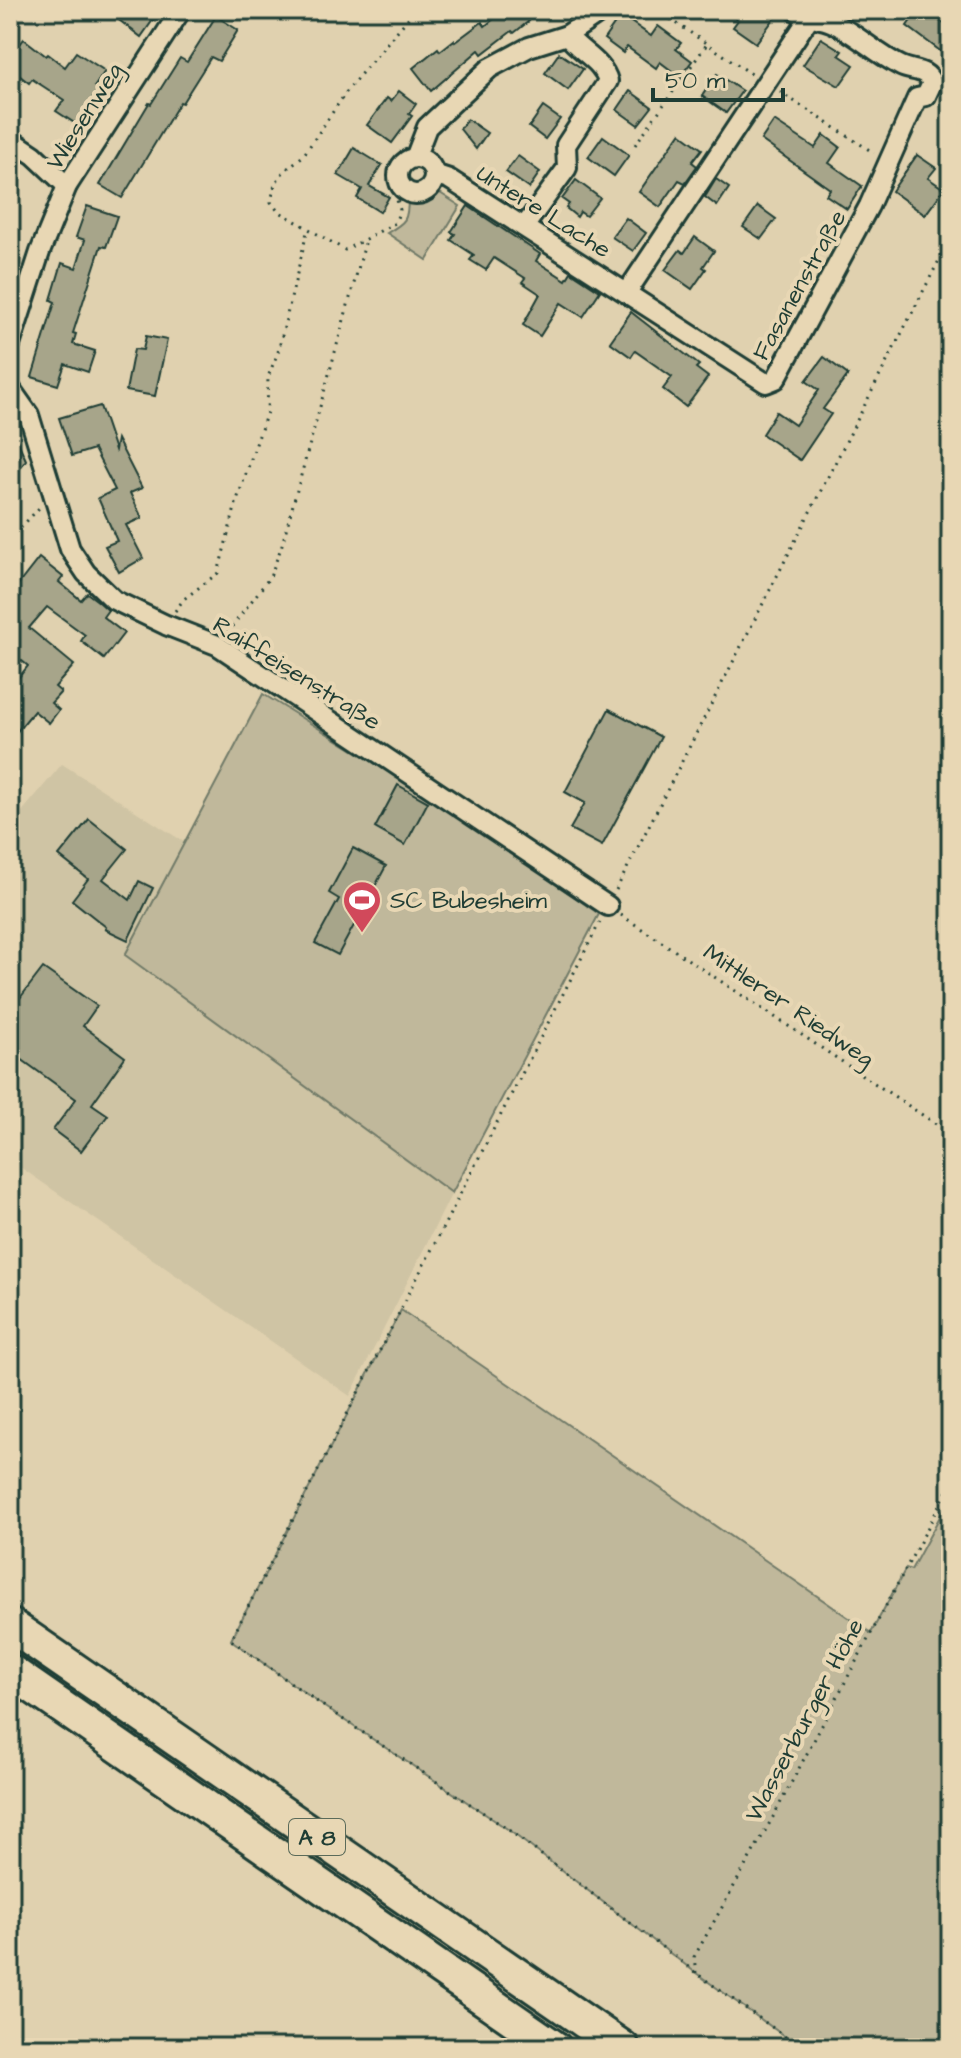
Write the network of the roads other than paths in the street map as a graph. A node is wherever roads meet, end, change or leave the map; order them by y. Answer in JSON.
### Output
{"nodes":[{"id":1,"x":181,"y":10,"type":"edge"},
{"id":2,"x":600,"y":12,"type":"edge"},
{"id":3,"x":802,"y":14,"type":"edge"},
{"id":4,"x":567,"y":35,"type":"junction"},
{"id":5,"x":10,"y":139,"type":"edge"},
{"id":6,"x":415,"y":158,"type":"junction"},
{"id":7,"x":434,"y":174,"type":"junction"},
{"id":8,"x":67,"y":186,"type":"junction"},
{"id":9,"x":524,"y":227,"type":"junction"},
{"id":10,"x":627,"y":292,"type":"junction"},
{"id":11,"x":10,"y":345,"type":"edge"},
{"id":12,"x":10,"y":388,"type":"edge"},
{"id":13,"x":608,"y":906,"type":"road end"},
{"id":14,"x":10,"y":1625,"type":"edge"},
{"id":15,"x":10,"y":1671,"type":"edge"},
{"id":16,"x":555,"y":2048,"type":"edge"},
{"id":17,"x":623,"y":2048,"type":"edge"}],
"edges":[{"from":1,"to":8,"type":"street","name":"Wiesenweg"},
{"from":2,"to":4,"type":"street"},
{"from":3,"to":10,"type":"street"},
{"from":3,"to":10,"type":"street","name":"Fasanenstraße"},
{"from":4,"to":6,"type":"street"},
{"from":4,"to":9,"type":"street"},
{"from":5,"to":8,"type":"street"},
{"from":6,"to":7,"type":"street","name":"Untere Lache"},
{"from":6,"to":7,"type":"street"},
{"from":7,"to":9,"type":"street","name":"Untere Lache"},
{"from":8,"to":11,"type":"street","name":"Wiesenweg"},
{"from":9,"to":10,"type":"street","name":"Untere Lache"},
{"from":12,"to":13,"type":"street","name":"Raiffeisenstraße"},
{"from":14,"to":17,"type":"highway","number":"A 8"},
{"from":15,"to":16,"type":"highway","number":"A 8"}]}
